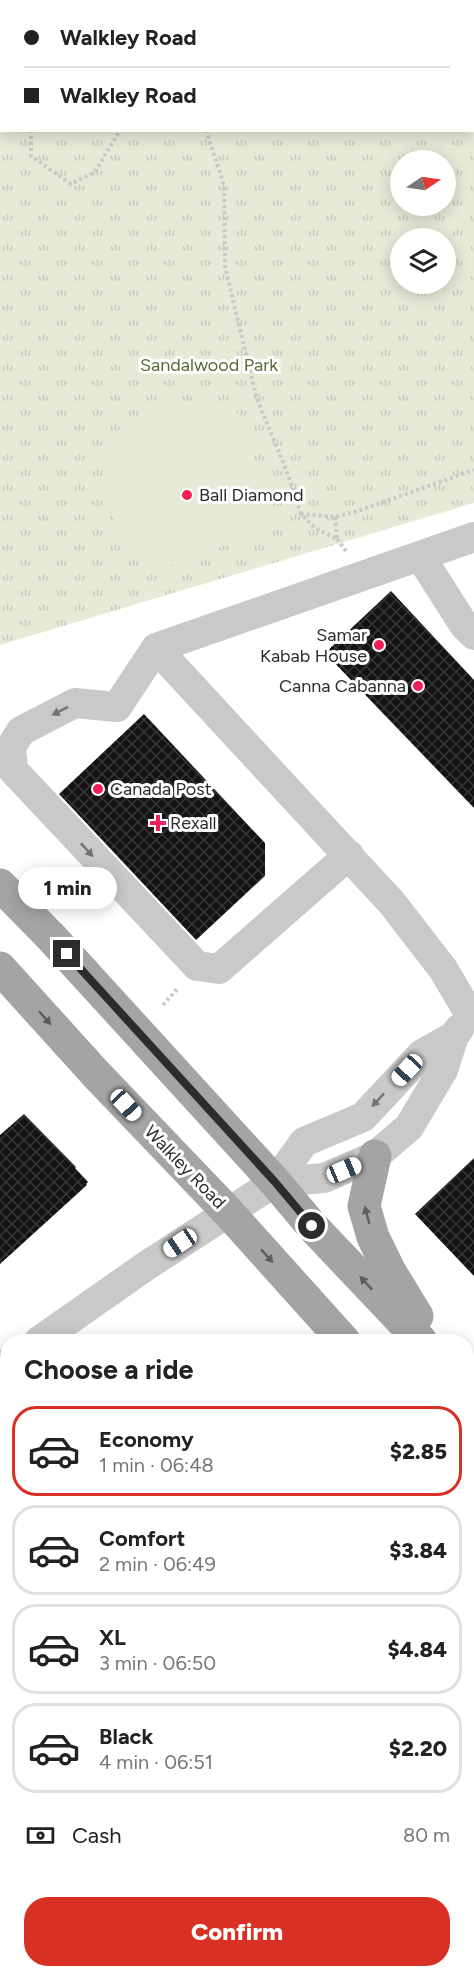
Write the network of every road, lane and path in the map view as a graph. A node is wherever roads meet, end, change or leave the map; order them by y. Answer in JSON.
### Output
{"nodes":[{"id":1,"x":31,"y":132,"type":"edge"},
{"id":2,"x":119,"y":132,"type":"edge"},
{"id":3,"x":207,"y":132,"type":"edge"},
{"id":4,"x":474,"y":470,"type":"edge"},
{"id":5,"x":301,"y":513,"type":"junction"},
{"id":6,"x":335,"y":517,"type":"junction"},
{"id":7,"x":474,"y":537,"type":"edge"},
{"id":8,"x":420,"y":556,"type":"junction"},
{"id":9,"x":474,"y":635,"type":"edge"},
{"id":10,"x":156,"y":648,"type":"junction"},
{"id":11,"x":349,"y":855,"type":"junction"},
{"id":12,"x":0,"y":885,"type":"edge"},
{"id":13,"x":0,"y":968,"type":"edge"},
{"id":14,"x":468,"y":1018,"type":"edge"},
{"id":15,"x":375,"y":1156,"type":"junction"},
{"id":16,"x":275,"y":1182,"type":"junction"},
{"id":17,"x":228,"y":1212,"type":"junction"},
{"id":18,"x":49,"y":1334,"type":"edge"},
{"id":19,"x":338,"y":1334,"type":"edge"},
{"id":20,"x":414,"y":1334,"type":"edge"},
{"id":21,"x":428,"y":1334,"type":"edge"}],
"edges":[{"from":1,"to":2,"type":"path"},
{"from":3,"to":5,"type":"path"},
{"from":4,"to":6,"type":"path"},
{"from":5,"to":6,"type":"path"},
{"from":5,"to":6,"type":"path"},
{"from":7,"to":8,"type":"street"},
{"from":8,"to":9,"type":"street"},
{"from":8,"to":10,"type":"street"},
{"from":10,"to":11,"type":"street"},
{"from":10,"to":11,"type":"street","one_way":true},
{"from":11,"to":14,"type":"street"},
{"from":12,"to":16,"type":"main road"},
{"from":13,"to":17,"type":"main road","name":"Walkley Road","one_way":true},
{"from":14,"to":15,"type":"street"},
{"from":14,"to":16,"type":"street","one_way":true},
{"from":15,"to":16,"type":"street"},
{"from":21,"to":15,"type":"main road","one_way":true},
{"from":16,"to":17,"type":"street"},
{"from":20,"to":16,"type":"main road","one_way":true},
{"from":17,"to":18,"type":"street"},
{"from":17,"to":19,"type":"main road","name":"Walkley Road","one_way":true}]}
